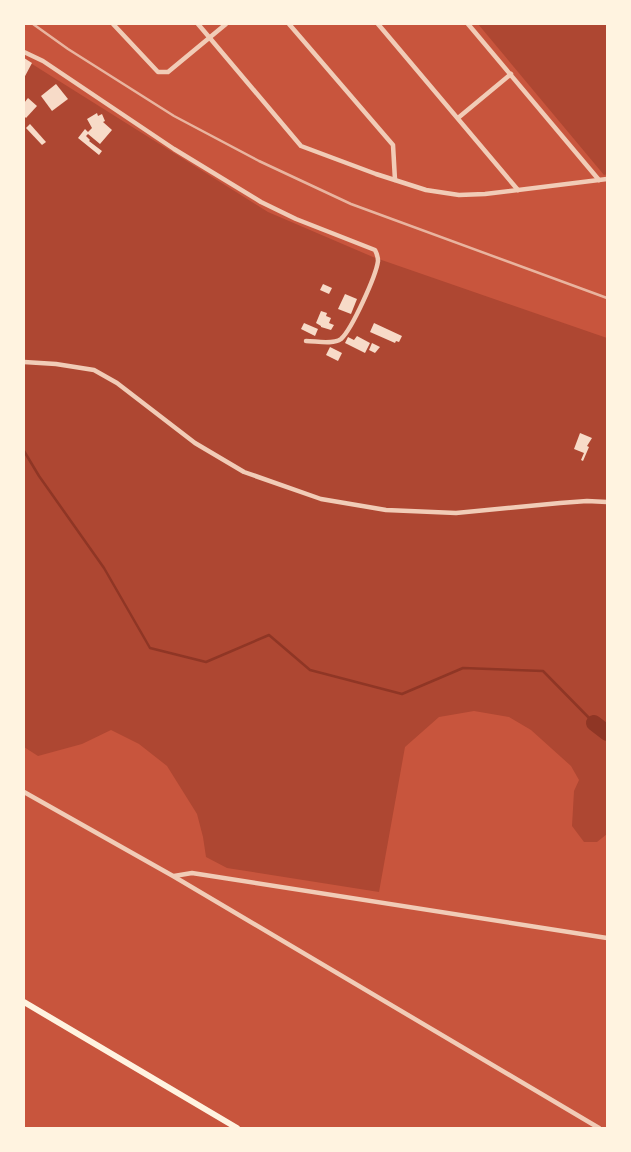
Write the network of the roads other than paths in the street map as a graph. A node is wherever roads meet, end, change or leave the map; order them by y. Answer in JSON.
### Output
{"nodes":[{"id":1,"x":113,"y":24,"type":"edge"},
{"id":2,"x":198,"y":24,"type":"edge"},
{"id":3,"x":226,"y":24,"type":"edge"},
{"id":4,"x":289,"y":24,"type":"edge"},
{"id":5,"x":378,"y":24,"type":"edge"},
{"id":6,"x":468,"y":24,"type":"edge"},
{"id":7,"x":209,"y":38,"type":"junction"},
{"id":8,"x":24,"y":52,"type":"edge"},
{"id":9,"x":510,"y":74,"type":"junction"},
{"id":10,"x":458,"y":118,"type":"junction"},
{"id":11,"x":607,"y":179,"type":"edge"},
{"id":12,"x":395,"y":180,"type":"junction"},
{"id":13,"x":599,"y":180,"type":"junction"},
{"id":14,"x":518,"y":190,"type":"junction"},
{"id":15,"x":306,"y":340,"type":"dead end"},
{"id":16,"x":24,"y":362,"type":"edge"},
{"id":17,"x":607,"y":502,"type":"edge"},
{"id":18,"x":24,"y":792,"type":"edge"},
{"id":19,"x":173,"y":876,"type":"junction"},
{"id":20,"x":607,"y":938,"type":"edge"},
{"id":21,"x":24,"y":1002,"type":"edge"},
{"id":22,"x":237,"y":1128,"type":"edge"},
{"id":23,"x":599,"y":1128,"type":"edge"}],
"edges":[{"from":1,"to":7,"type":"street"},
{"from":2,"to":7,"type":"street"},
{"from":3,"to":7,"type":"street"},
{"from":4,"to":12,"type":"street"},
{"from":5,"to":10,"type":"street"},
{"from":6,"to":9,"type":"street"},
{"from":7,"to":12,"type":"street"},
{"from":8,"to":15,"type":"street"},
{"from":9,"to":10,"type":"street"},
{"from":9,"to":13,"type":"street"},
{"from":10,"to":14,"type":"street"},
{"from":11,"to":13,"type":"street"},
{"from":12,"to":14,"type":"street"},
{"from":13,"to":14,"type":"street"},
{"from":16,"to":17,"type":"street"},
{"from":18,"to":19,"type":"street"},
{"from":19,"to":20,"type":"street"},
{"from":19,"to":23,"type":"street"},
{"from":21,"to":22,"type":"main road"}]}
